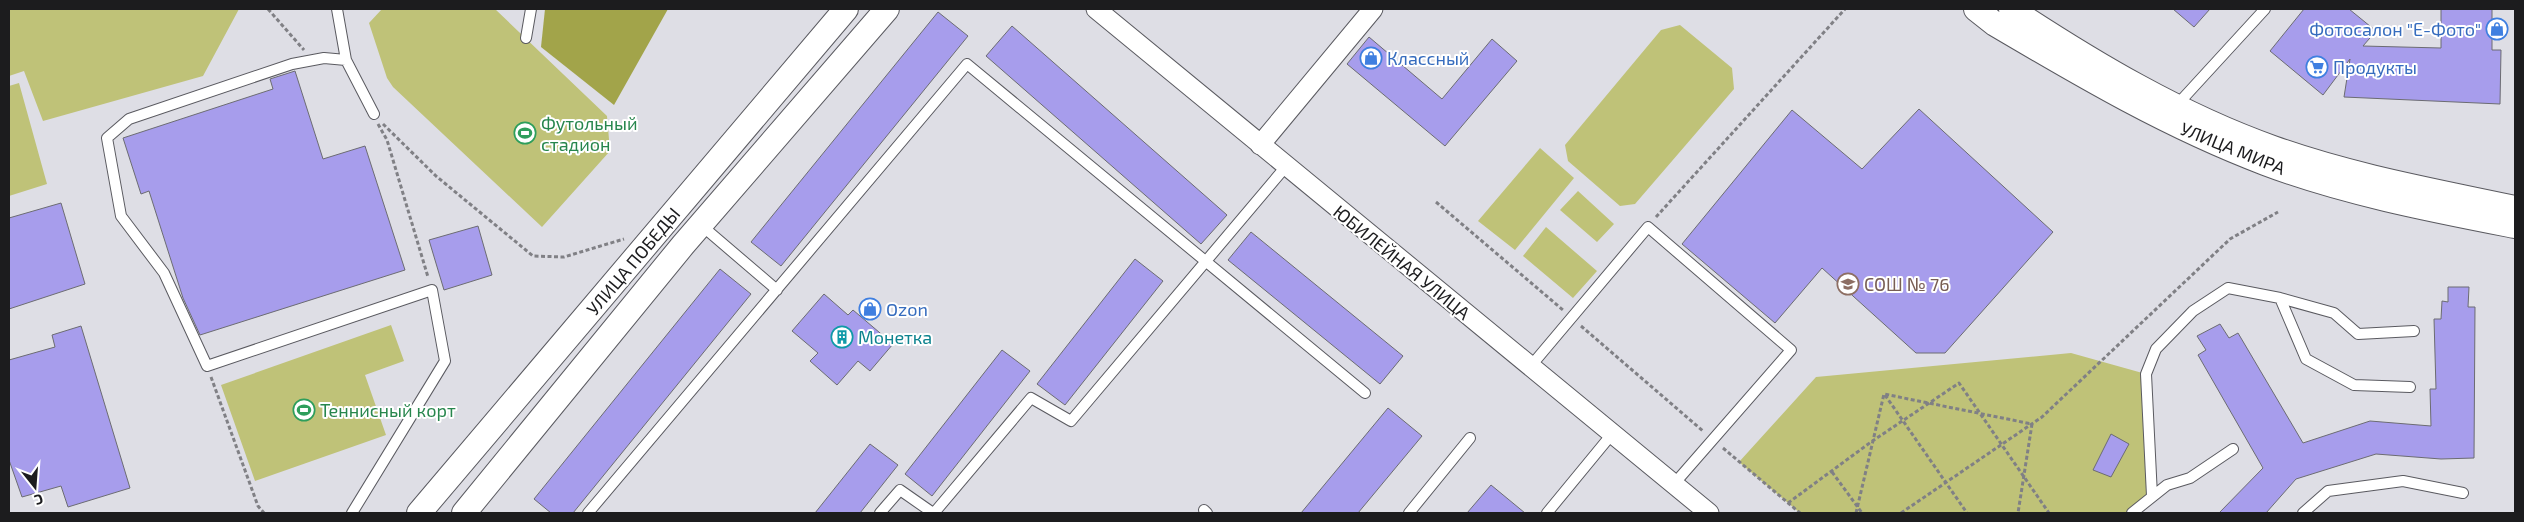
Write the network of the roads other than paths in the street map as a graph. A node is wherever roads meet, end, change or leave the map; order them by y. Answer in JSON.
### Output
{"nodes":[{"id":1,"x":337,"y":9,"type":"edge"},
{"id":2,"x":531,"y":9,"type":"edge"},
{"id":3,"x":846,"y":9,"type":"edge"},
{"id":4,"x":887,"y":9,"type":"edge"},
{"id":5,"x":1096,"y":9,"type":"edge"},
{"id":6,"x":1373,"y":9,"type":"edge"},
{"id":7,"x":1976,"y":9,"type":"edge"},
{"id":8,"x":2010,"y":9,"type":"edge"},
{"id":9,"x":2264,"y":9,"type":"edge"},
{"id":10,"x":526,"y":38,"type":"dead end"},
{"id":11,"x":346,"y":60,"type":"junction"},
{"id":12,"x":2170,"y":113,"type":"junction"},
{"id":13,"x":374,"y":114,"type":"road end"},
{"id":14,"x":1260,"y":146,"type":"junction"},
{"id":15,"x":1287,"y":165,"type":"junction"},
{"id":16,"x":2515,"y":208,"type":"edge"},
{"id":17,"x":700,"y":225,"type":"junction"},
{"id":18,"x":2515,"y":226,"type":"edge"},
{"id":19,"x":1206,"y":262,"type":"junction"},
{"id":20,"x":777,"y":290,"type":"junction"},
{"id":21,"x":2280,"y":298,"type":"junction"},
{"id":22,"x":2414,"y":331,"type":"dead end"},
{"id":23,"x":1530,"y":367,"type":"junction"},
{"id":24,"x":2410,"y":387,"type":"dead end"},
{"id":25,"x":1365,"y":393,"type":"dead end"},
{"id":26,"x":1612,"y":434,"type":"junction"},
{"id":27,"x":1470,"y":438,"type":"dead end"},
{"id":28,"x":2233,"y":449,"type":"dead end"},
{"id":29,"x":1674,"y":484,"type":"junction"},
{"id":30,"x":2463,"y":493,"type":"dead end"},
{"id":31,"x":2152,"y":496,"type":"junction"},
{"id":32,"x":352,"y":513,"type":"edge"},
{"id":33,"x":419,"y":513,"type":"edge"},
{"id":34,"x":464,"y":513,"type":"edge"},
{"id":35,"x":588,"y":513,"type":"edge"},
{"id":36,"x":880,"y":513,"type":"edge"},
{"id":37,"x":933,"y":513,"type":"edge"},
{"id":38,"x":1409,"y":513,"type":"edge"},
{"id":39,"x":1546,"y":513,"type":"edge"},
{"id":40,"x":1709,"y":513,"type":"edge"},
{"id":41,"x":2132,"y":513,"type":"edge"},
{"id":42,"x":2303,"y":513,"type":"edge"}],
"edges":[{"from":1,"to":11,"type":"lane"},
{"from":2,"to":10,"type":"lane"},
{"from":3,"to":33,"type":"street","name":"УЛИЦА ПОБЕДЫ"},
{"from":4,"to":17,"type":"street","name":"УЛИЦА ПОБЕДЫ"},
{"from":5,"to":14,"type":"street","name":"ЮБИЛЕЙНАЯ УЛИЦА"},
{"from":6,"to":14,"type":"street"},
{"from":7,"to":12,"type":"street","name":"УЛИЦА МИРА"},
{"from":8,"to":12,"type":"street","name":"УЛИЦА МИРА"},
{"from":9,"to":12,"type":"lane"},
{"from":11,"to":13,"type":"lane"},
{"from":11,"to":32,"type":"lane"},
{"from":12,"to":16,"type":"street","name":"УЛИЦА МИРА"},
{"from":12,"to":18,"type":"street","name":"УЛИЦА МИРА"},
{"from":14,"to":15,"type":"street","name":"ЮБИЛЕЙНАЯ УЛИЦА"},
{"from":15,"to":19,"type":"lane"},
{"from":15,"to":23,"type":"street","name":"ЮБИЛЕЙНАЯ УЛИЦА"},
{"from":17,"to":20,"type":"lane"},
{"from":17,"to":34,"type":"street","name":"УЛИЦА ПОБЕДЫ"},
{"from":19,"to":20,"type":"lane"},
{"from":19,"to":25,"type":"lane"},
{"from":19,"to":37,"type":"lane"},
{"from":20,"to":35,"type":"lane"},
{"from":21,"to":22,"type":"lane"},
{"from":21,"to":24,"type":"lane"},
{"from":21,"to":31,"type":"lane"},
{"from":23,"to":26,"type":"street","name":"ЮБИЛЕЙНАЯ УЛИЦА"},
{"from":23,"to":29,"type":"lane"},
{"from":26,"to":29,"type":"street","name":"ЮБИЛЕЙНАЯ УЛИЦА"},
{"from":26,"to":39,"type":"lane"},
{"from":27,"to":38,"type":"lane"},
{"from":28,"to":31,"type":"lane"},
{"from":29,"to":40,"type":"street","name":"ЮБИЛЕЙНАЯ УЛИЦА"},
{"from":30,"to":42,"type":"lane"},
{"from":31,"to":41,"type":"lane"},
{"from":36,"to":37,"type":"lane"}]}
